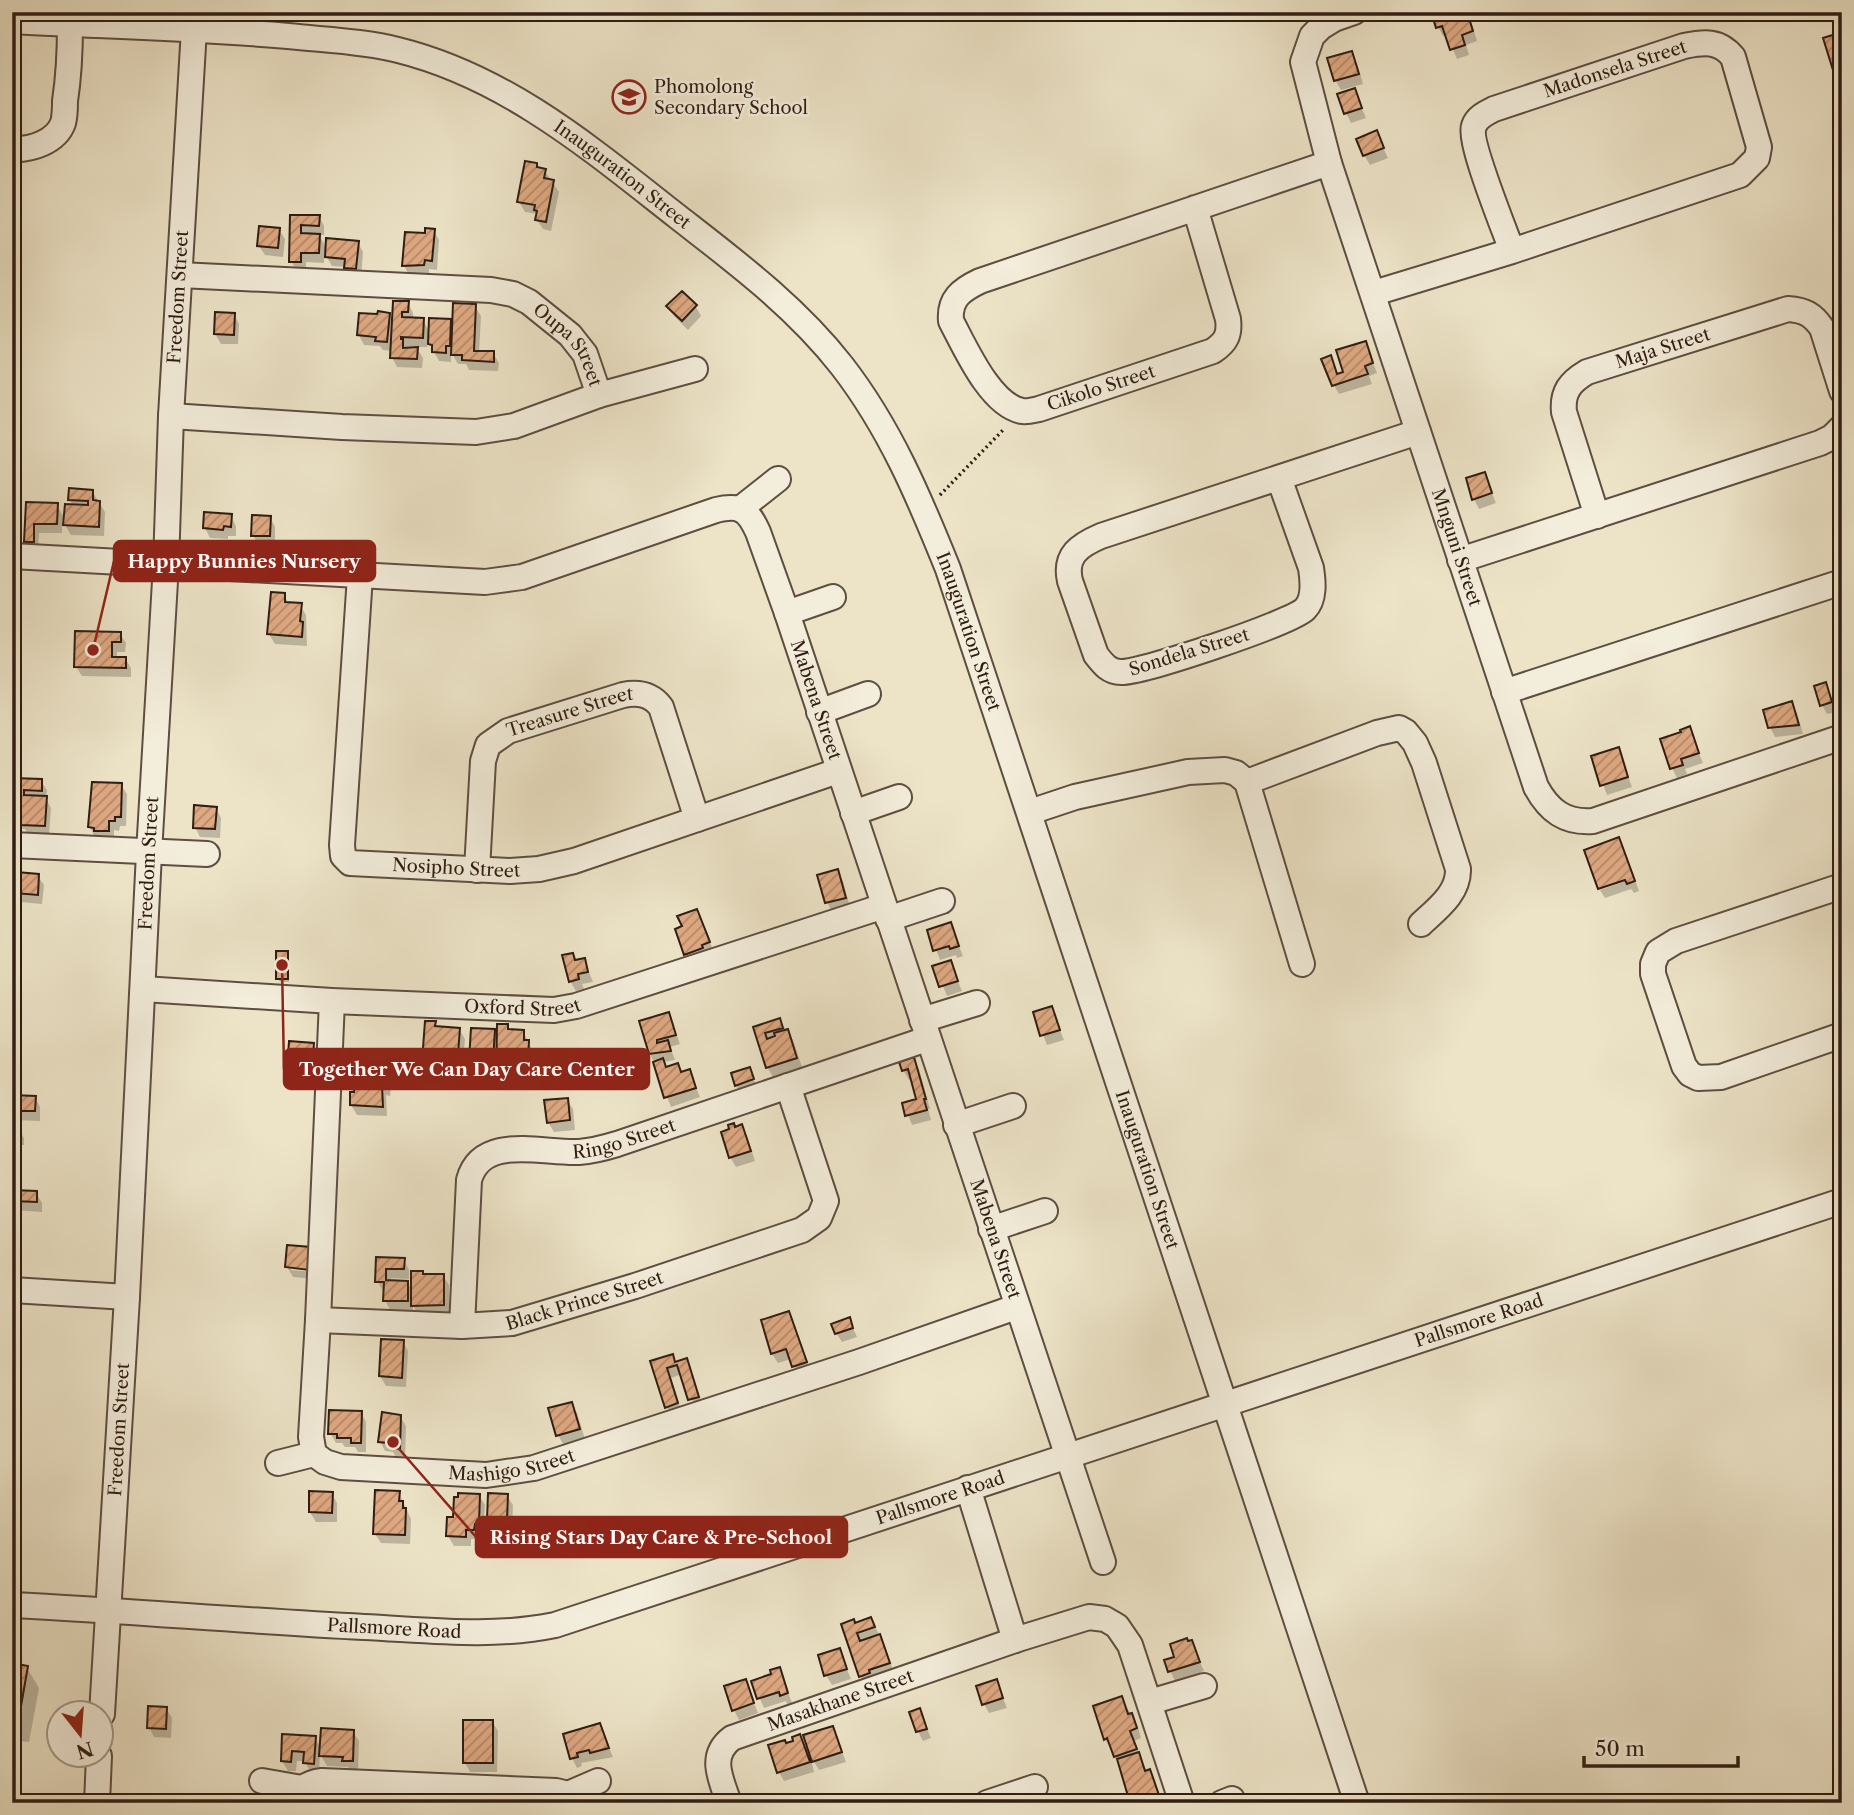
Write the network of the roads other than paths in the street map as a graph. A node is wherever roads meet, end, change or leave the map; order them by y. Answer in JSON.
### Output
{"nodes":[{"id":1,"x":1354,"y":12,"type":"edge"},
{"id":2,"x":12,"y":21,"type":"edge"},
{"id":3,"x":195,"y":21,"type":"edge"},
{"id":4,"x":70,"y":24,"type":"junction"},
{"id":5,"x":12,"y":149,"type":"edge"},
{"id":6,"x":1329,"y":163,"type":"junction"},
{"id":7,"x":1195,"y":208,"type":"junction"},
{"id":8,"x":1512,"y":251,"type":"junction"},
{"id":9,"x":180,"y":275,"type":"junction"},
{"id":10,"x":1374,"y":293,"type":"junction"},
{"id":11,"x":695,"y":369,"type":"dead end"},
{"id":12,"x":1842,"y":391,"type":"edge"},
{"id":13,"x":599,"y":395,"type":"junction"},
{"id":14,"x":172,"y":416,"type":"junction"},
{"id":15,"x":1842,"y":427,"type":"edge"},
{"id":16,"x":1418,"y":432,"type":"junction"},
{"id":17,"x":1279,"y":478,"type":"junction"},
{"id":18,"x":778,"y":479,"type":"dead end"},
{"id":19,"x":740,"y":509,"type":"junction"},
{"id":20,"x":1597,"y":516,"type":"junction"},
{"id":21,"x":12,"y":556,"type":"edge"},
{"id":22,"x":1460,"y":559,"type":"junction"},
{"id":23,"x":166,"y":564,"type":"junction"},
{"id":24,"x":360,"y":576,"type":"junction"},
{"id":25,"x":1842,"y":582,"type":"edge"},
{"id":26,"x":833,"y":597,"type":"dead end"},
{"id":27,"x":787,"y":614,"type":"junction"},
{"id":28,"x":1504,"y":692,"type":"junction"},
{"id":29,"x":868,"y":694,"type":"dead end"},
{"id":30,"x":819,"y":712,"type":"junction"},
{"id":31,"x":1842,"y":737,"type":"edge"},
{"id":32,"x":838,"y":771,"type":"junction"},
{"id":33,"x":1247,"y":782,"type":"junction"},
{"id":34,"x":899,"y":797,"type":"dead end"},
{"id":35,"x":853,"y":813,"type":"junction"},
{"id":36,"x":1030,"y":813,"type":"junction"},
{"id":37,"x":697,"y":819,"type":"junction"},
{"id":38,"x":12,"y":845,"type":"edge"},
{"id":39,"x":149,"y":853,"type":"junction"},
{"id":40,"x":207,"y":854,"type":"dead end"},
{"id":41,"x":477,"y":870,"type":"junction"},
{"id":42,"x":1842,"y":886,"type":"edge"},
{"id":43,"x":942,"y":901,"type":"dead end"},
{"id":44,"x":886,"y":913,"type":"junction"},
{"id":45,"x":1421,"y":924,"type":"dead end"},
{"id":46,"x":1303,"y":964,"type":"dead end"},
{"id":47,"x":143,"y":989,"type":"junction"},
{"id":48,"x":332,"y":1001,"type":"junction"},
{"id":49,"x":977,"y":1003,"type":"dead end"},
{"id":50,"x":924,"y":1029,"type":"junction"},
{"id":51,"x":1842,"y":1035,"type":"edge"},
{"id":52,"x":788,"y":1086,"type":"junction"},
{"id":53,"x":1013,"y":1106,"type":"dead end"},
{"id":54,"x":956,"y":1125,"type":"junction"},
{"id":55,"x":1842,"y":1201,"type":"edge"},
{"id":56,"x":1045,"y":1211,"type":"dead end"},
{"id":57,"x":991,"y":1229,"type":"junction"},
{"id":58,"x":12,"y":1290,"type":"edge"},
{"id":59,"x":127,"y":1297,"type":"junction"},
{"id":60,"x":1016,"y":1307,"type":"junction"},
{"id":61,"x":318,"y":1320,"type":"junction"},
{"id":62,"x":462,"y":1326,"type":"junction"},
{"id":63,"x":1224,"y":1405,"type":"junction"},
{"id":64,"x":314,"y":1454,"type":"junction"},
{"id":65,"x":1068,"y":1455,"type":"junction"},
{"id":66,"x":278,"y":1464,"type":"dead end"},
{"id":67,"x":968,"y":1488,"type":"junction"},
{"id":68,"x":1103,"y":1562,"type":"dead end"},
{"id":69,"x":12,"y":1605,"type":"edge"},
{"id":70,"x":107,"y":1610,"type":"junction"},
{"id":71,"x":1015,"y":1640,"type":"junction"},
{"id":72,"x":1204,"y":1686,"type":"dead end"},
{"id":73,"x":103,"y":1700,"type":"edge"},
{"id":74,"x":1150,"y":1702,"type":"junction"},
{"id":75,"x":98,"y":1770,"type":"edge"},
{"id":76,"x":262,"y":1781,"type":"dead end"},
{"id":77,"x":598,"y":1781,"type":"dead end"},
{"id":78,"x":1035,"y":1787,"type":"dead end"},
{"id":79,"x":299,"y":1795,"type":"edge"},
{"id":80,"x":571,"y":1799,"type":"edge"},
{"id":81,"x":97,"y":1803,"type":"edge"},
{"id":82,"x":729,"y":1803,"type":"edge"},
{"id":83,"x":987,"y":1803,"type":"edge"},
{"id":84,"x":1182,"y":1803,"type":"edge"},
{"id":85,"x":1357,"y":1803,"type":"edge"}],
"edges":[{"from":1,"to":6,"type":"street","name":"Mnguni Street"},
{"from":2,"to":4,"type":"street","name":"Inauguration Street"},
{"from":3,"to":4,"type":"street","name":"Inauguration Street"},
{"from":3,"to":9,"type":"street","name":"Freedom Street"},
{"from":3,"to":36,"type":"street","name":"Inauguration Street"},
{"from":4,"to":5,"type":"street"},
{"from":6,"to":7,"type":"street"},
{"from":6,"to":10,"type":"street","name":"Mnguni Street"},
{"from":7,"to":7,"type":"street","name":"Cikolo Street"},
{"from":8,"to":8,"type":"street","name":"Madonsela Street"},
{"from":8,"to":10,"type":"street","name":"Madonsela Street"},
{"from":9,"to":13,"type":"street","name":"Oupa Street"},
{"from":9,"to":14,"type":"street","name":"Freedom Street"},
{"from":10,"to":16,"type":"street","name":"Mnguni Street"},
{"from":11,"to":13,"type":"street"},
{"from":12,"to":20,"type":"street","name":"Maja Street"},
{"from":13,"to":14,"type":"street","name":"Oupa Street"},
{"from":14,"to":23,"type":"street","name":"Freedom Street"},
{"from":15,"to":20,"type":"street"},
{"from":16,"to":17,"type":"street","name":"Sondela Street"},
{"from":16,"to":22,"type":"street","name":"Mnguni Street"},
{"from":17,"to":17,"type":"street","name":"Sondela Street"},
{"from":18,"to":19,"type":"street"},
{"from":19,"to":24,"type":"street"},
{"from":19,"to":27,"type":"street","name":"Mabena Street"},
{"from":20,"to":22,"type":"street"},
{"from":21,"to":23,"type":"street"},
{"from":22,"to":28,"type":"street","name":"Mnguni Street"},
{"from":23,"to":24,"type":"street"},
{"from":23,"to":39,"type":"street","name":"Freedom Street"},
{"from":24,"to":41,"type":"street","name":"Nosipho Street"},
{"from":25,"to":28,"type":"street"},
{"from":26,"to":27,"type":"street"},
{"from":27,"to":30,"type":"street","name":"Mabena Street"},
{"from":28,"to":31,"type":"street","name":"Mnguni Street"},
{"from":29,"to":30,"type":"street"},
{"from":30,"to":32,"type":"street","name":"Mabena Street"},
{"from":32,"to":35,"type":"street","name":"Mabena Street"},
{"from":32,"to":37,"type":"street","name":"Nosipho Street"},
{"from":33,"to":36,"type":"street"},
{"from":33,"to":45,"type":"street"},
{"from":33,"to":46,"type":"street"},
{"from":34,"to":35,"type":"street"},
{"from":35,"to":44,"type":"street","name":"Mabena Street"},
{"from":36,"to":63,"type":"street","name":"Inauguration Street"},
{"from":37,"to":41,"type":"street","name":"Nosipho Street"},
{"from":37,"to":41,"type":"street","name":"Treasure Street"},
{"from":38,"to":39,"type":"street"},
{"from":39,"to":40,"type":"street"},
{"from":39,"to":47,"type":"street","name":"Freedom Street"},
{"from":42,"to":51,"type":"street"},
{"from":43,"to":44,"type":"street","name":"Oxford Street"},
{"from":44,"to":48,"type":"street","name":"Oxford Street"},
{"from":44,"to":50,"type":"street","name":"Mabena Street"},
{"from":47,"to":48,"type":"street","name":"Oxford Street"},
{"from":47,"to":59,"type":"street","name":"Freedom Street"},
{"from":48,"to":61,"type":"street"},
{"from":49,"to":50,"type":"street","name":"Ringo Street"},
{"from":50,"to":52,"type":"street","name":"Ringo Street"},
{"from":50,"to":54,"type":"street","name":"Mabena Street"},
{"from":52,"to":62,"type":"street","name":"Ringo Street"},
{"from":52,"to":62,"type":"street","name":"Black Prince Street"},
{"from":53,"to":54,"type":"street"},
{"from":54,"to":57,"type":"street","name":"Mabena Street"},
{"from":55,"to":63,"type":"street","name":"Pallsmore Road"},
{"from":56,"to":57,"type":"street"},
{"from":57,"to":60,"type":"street","name":"Mabena Street"},
{"from":58,"to":59,"type":"street"},
{"from":59,"to":70,"type":"street","name":"Freedom Street"},
{"from":60,"to":64,"type":"street","name":"Mashigo Street"},
{"from":60,"to":65,"type":"street","name":"Mabena Street"},
{"from":61,"to":62,"type":"street","name":"Black Prince Street"},
{"from":61,"to":64,"type":"street"},
{"from":63,"to":65,"type":"street","name":"Pallsmore Road"},
{"from":63,"to":85,"type":"street","name":"Inauguration Street"},
{"from":64,"to":66,"type":"street"},
{"from":65,"to":67,"type":"street","name":"Pallsmore Road"},
{"from":65,"to":68,"type":"street","name":"Mabena Street"},
{"from":67,"to":70,"type":"street","name":"Pallsmore Road"},
{"from":67,"to":71,"type":"street"},
{"from":69,"to":70,"type":"street","name":"Pallsmore Road"},
{"from":70,"to":73,"type":"street","name":"Freedom Street"},
{"from":71,"to":74,"type":"street","name":"Masakhane Street"},
{"from":71,"to":82,"type":"street","name":"Masakhane Street"},
{"from":72,"to":74,"type":"street"},
{"from":74,"to":84,"type":"street"},
{"from":75,"to":81,"type":"street"},
{"from":76,"to":79,"type":"street"},
{"from":77,"to":80,"type":"street"},
{"from":78,"to":83,"type":"street"},
{"from":79,"to":80,"type":"street"}]}
